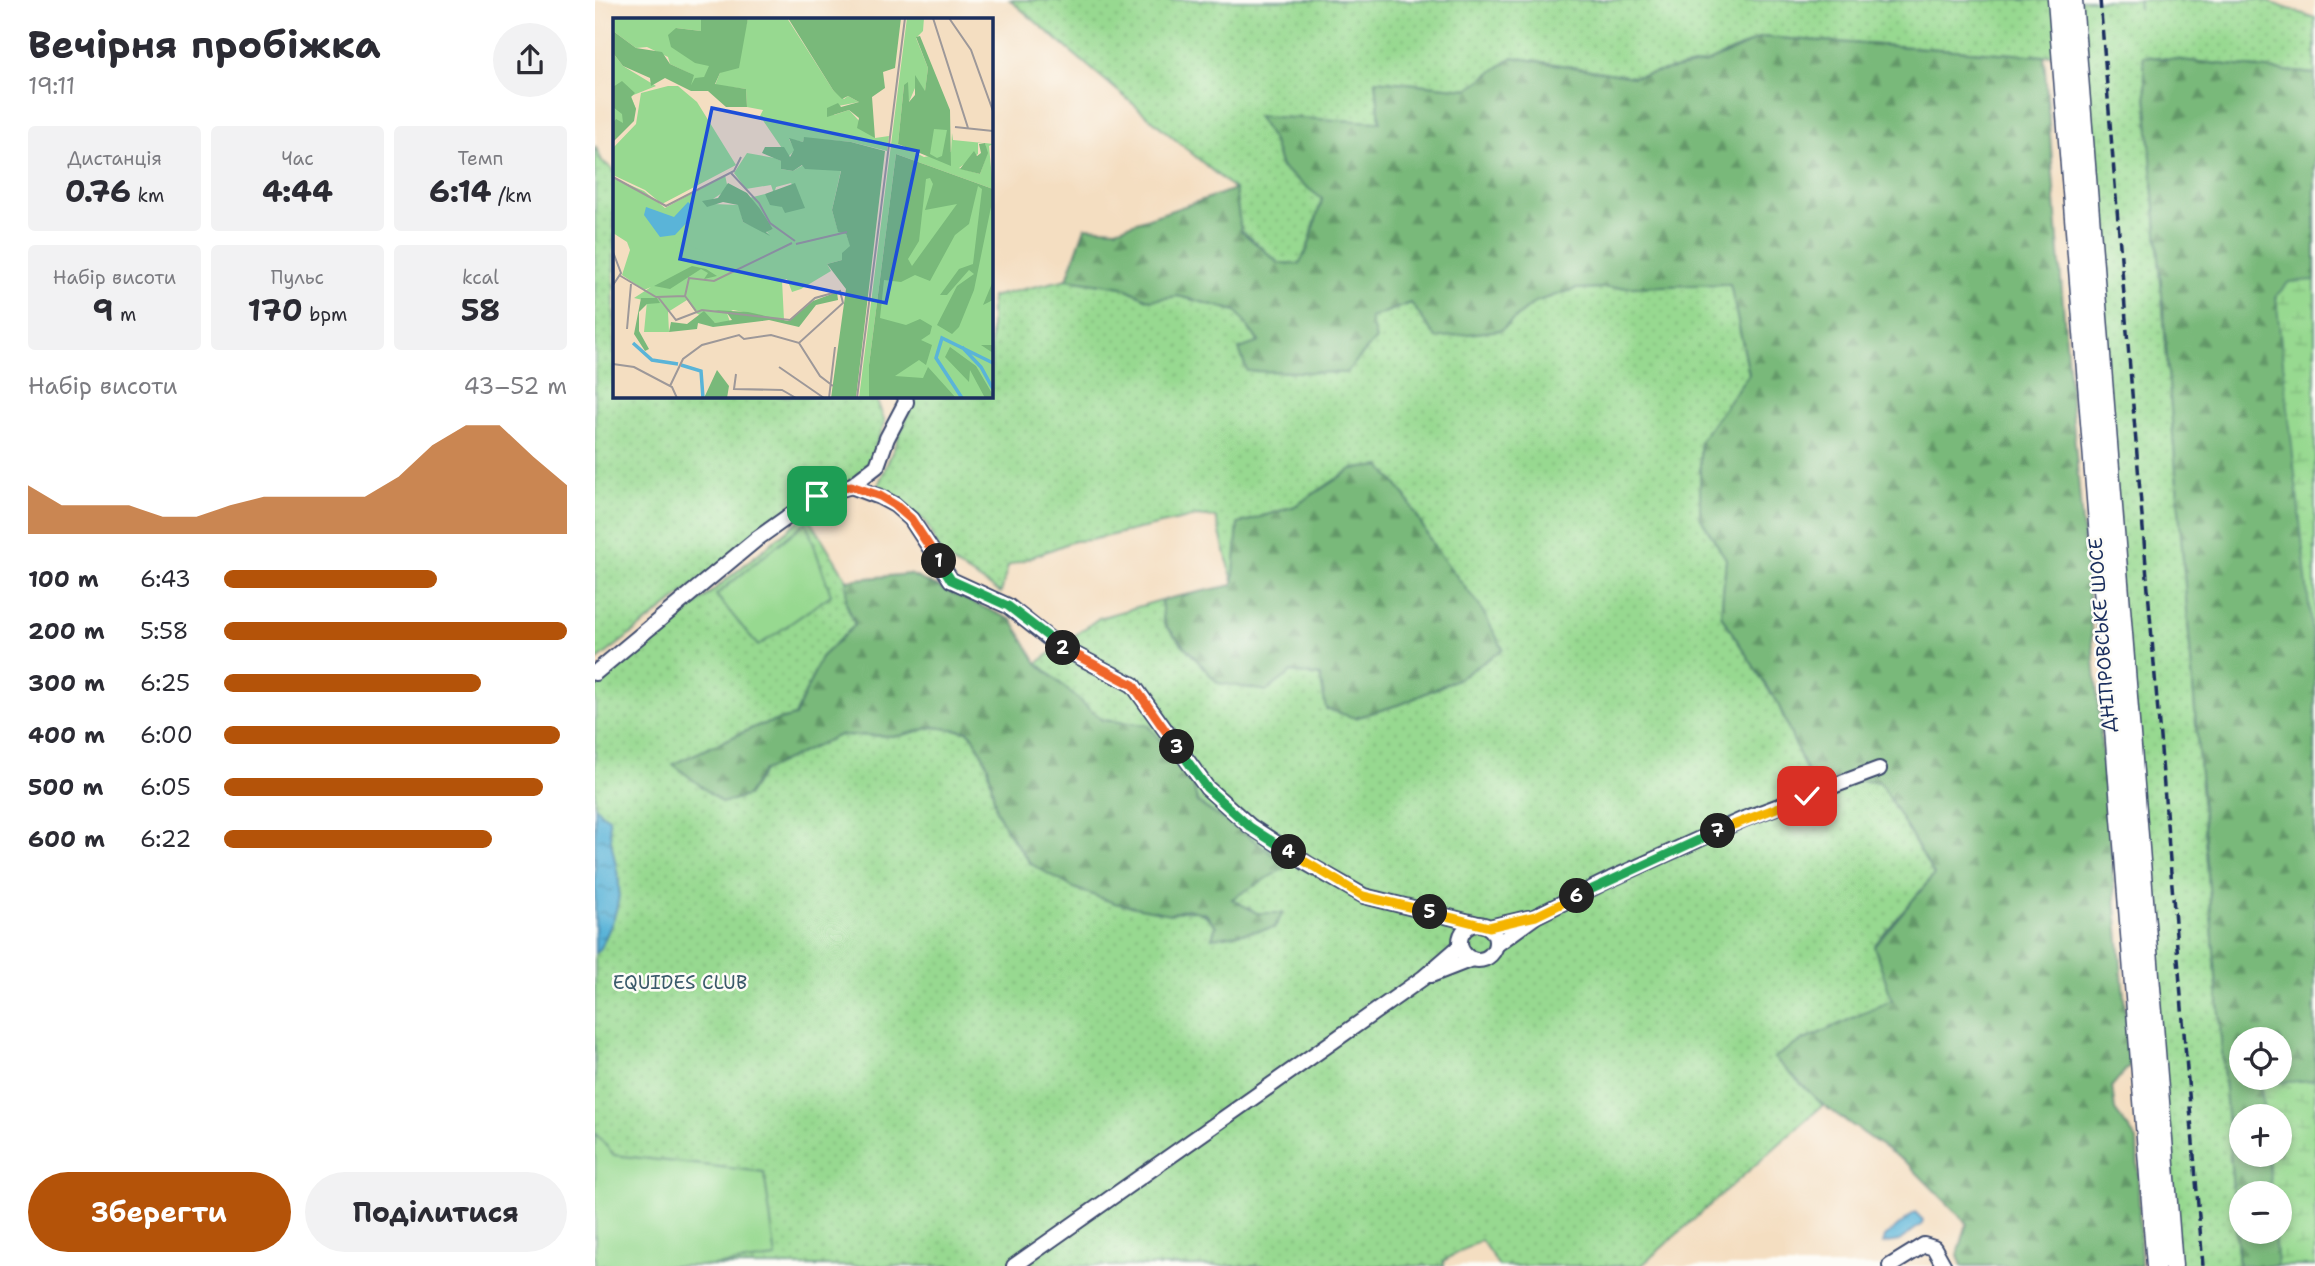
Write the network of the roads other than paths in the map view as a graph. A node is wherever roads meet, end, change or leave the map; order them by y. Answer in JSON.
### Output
{"nodes":[{"id":1,"x":2057,"y":0,"type":"edge"},
{"id":2,"x":2073,"y":0,"type":"edge"},
{"id":3,"x":905,"y":397,"type":"edge"},
{"id":4,"x":851,"y":486,"type":"junction"},
{"id":5,"x":595,"y":673,"type":"edge"},
{"id":6,"x":1879,"y":769,"type":"dead end"},
{"id":7,"x":1439,"y":914,"type":"junction"},
{"id":8,"x":1536,"y":916,"type":"junction"},
{"id":9,"x":1483,"y":925,"type":"junction"},
{"id":10,"x":1460,"y":942,"type":"junction"},
{"id":11,"x":1496,"y":945,"type":"junction"},
{"id":12,"x":1472,"y":960,"type":"junction"},
{"id":13,"x":1423,"y":978,"type":"junction"},
{"id":14,"x":1014,"y":1266,"type":"edge"},
{"id":15,"x":1890,"y":1266,"type":"edge"},
{"id":16,"x":1944,"y":1266,"type":"edge"},
{"id":17,"x":2156,"y":1266,"type":"edge"},
{"id":18,"x":2173,"y":1266,"type":"edge"}],
"edges":[{"from":1,"to":17,"type":"main road","name":"ДНІПРОВСЬКЕ ШОСЕ"},
{"from":2,"to":18,"type":"main road","name":"ДНІПРОВСЬКЕ ШОСЕ"},
{"from":3,"to":4,"type":"street"},
{"from":4,"to":5,"type":"street"},
{"from":4,"to":7,"type":"street"},
{"from":6,"to":8,"type":"street"},
{"from":7,"to":9,"type":"street"},
{"from":7,"to":10,"type":"street"},
{"from":8,"to":9,"type":"street"},
{"from":8,"to":11,"type":"street"},
{"from":9,"to":10,"type":"street"},
{"from":9,"to":11,"type":"street"},
{"from":10,"to":12,"type":"street"},
{"from":10,"to":13,"type":"street"},
{"from":11,"to":12,"type":"street"},
{"from":12,"to":13,"type":"street"},
{"from":13,"to":14,"type":"street"},
{"from":15,"to":16,"type":"street"}]}
